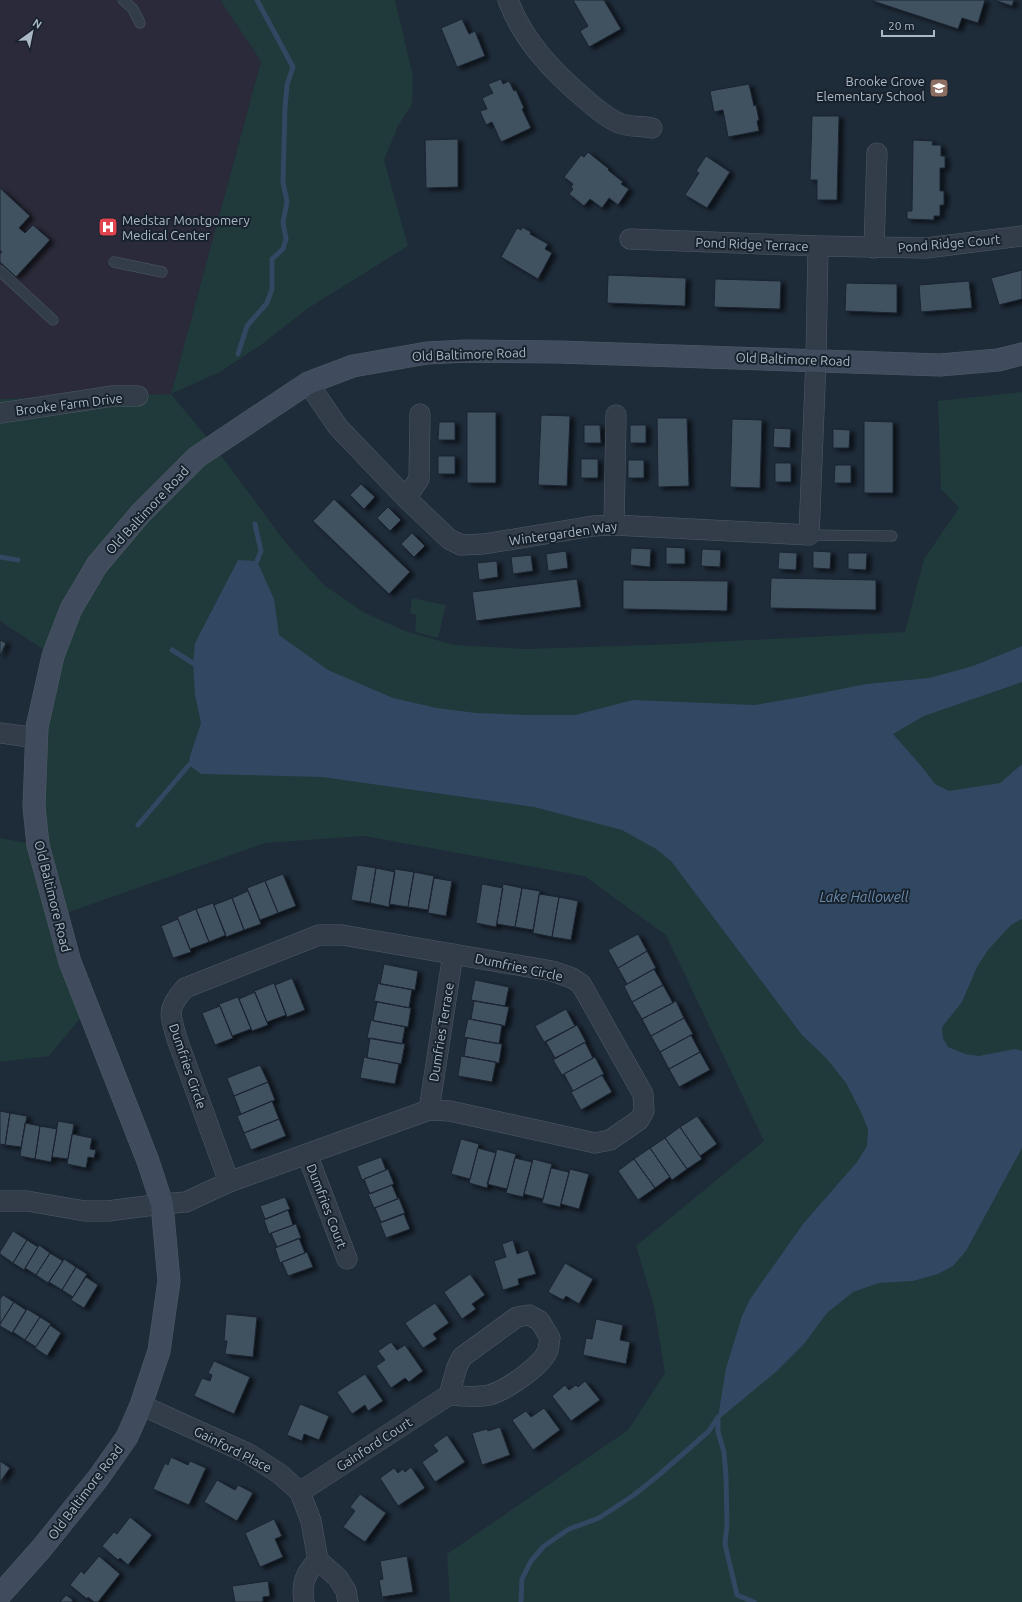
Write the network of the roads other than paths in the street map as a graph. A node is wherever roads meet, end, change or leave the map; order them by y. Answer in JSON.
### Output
{"nodes":[{"id":1,"x":123,"y":0,"type":"edge"},
{"id":2,"x":508,"y":0,"type":"edge"},
{"id":3,"x":140,"y":23,"type":"dead end"},
{"id":4,"x":652,"y":128,"type":"dead end"},
{"id":5,"x":877,"y":153,"type":"dead end"},
{"id":6,"x":1022,"y":236,"type":"edge"},
{"id":7,"x":630,"y":239,"type":"dead end"},
{"id":8,"x":818,"y":246,"type":"junction"},
{"id":9,"x":874,"y":248,"type":"junction"},
{"id":10,"x":114,"y":262,"type":"dead end"},
{"id":11,"x":0,"y":271,"type":"edge"},
{"id":12,"x":162,"y":272,"type":"dead end"},
{"id":13,"x":53,"y":320,"type":"dead end"},
{"id":14,"x":1022,"y":354,"type":"edge"},
{"id":15,"x":816,"y":360,"type":"junction"},
{"id":16,"x":308,"y":383,"type":"junction"},
{"id":17,"x":138,"y":396,"type":"dead end"},
{"id":18,"x":0,"y":413,"type":"edge"},
{"id":19,"x":420,"y":414,"type":"dead end"},
{"id":20,"x":616,"y":415,"type":"dead end"},
{"id":21,"x":406,"y":498,"type":"junction"},
{"id":22,"x":614,"y":525,"type":"junction"},
{"id":23,"x":809,"y":535,"type":"junction"},
{"id":24,"x":892,"y":536,"type":"dead end"},
{"id":25,"x":0,"y":732,"type":"edge"},
{"id":26,"x":37,"y":738,"type":"junction"},
{"id":27,"x":453,"y":954,"type":"junction"},
{"id":28,"x":429,"y":1110,"type":"junction"},
{"id":29,"x":307,"y":1154,"type":"junction"},
{"id":30,"x":229,"y":1182,"type":"junction"},
{"id":31,"x":0,"y":1201,"type":"edge"},
{"id":32,"x":162,"y":1204,"type":"junction"},
{"id":33,"x":347,"y":1259,"type":"dead end"},
{"id":34,"x":449,"y":1395,"type":"junction"},
{"id":35,"x":141,"y":1405,"type":"junction"},
{"id":36,"x":300,"y":1492,"type":"junction"},
{"id":37,"x":318,"y":1560,"type":"junction"},
{"id":38,"x":0,"y":1595,"type":"edge"},
{"id":39,"x":304,"y":1602,"type":"edge"},
{"id":40,"x":348,"y":1602,"type":"edge"}],
"edges":[{"from":1,"to":3,"type":"lane"},
{"from":2,"to":4,"type":"street"},
{"from":5,"to":9,"type":"street"},
{"from":6,"to":9,"type":"street","name":"Pond Ridge Court"},
{"from":7,"to":8,"type":"street","name":"Pond Ridge Terrace"},
{"from":8,"to":9,"type":"street","name":"Pond Ridge Terrace"},
{"from":8,"to":15,"type":"street"},
{"from":10,"to":12,"type":"lane"},
{"from":11,"to":13,"type":"lane"},
{"from":14,"to":15,"type":"street","name":"Old Baltimore Road"},
{"from":15,"to":16,"type":"street","name":"Old Baltimore Road"},
{"from":15,"to":23,"type":"street"},
{"from":16,"to":21,"type":"street","name":"Wintergarden Way"},
{"from":16,"to":26,"type":"street","name":"Old Baltimore Road"},
{"from":17,"to":18,"type":"street","name":"Brooke Farm Drive"},
{"from":19,"to":21,"type":"street"},
{"from":20,"to":22,"type":"street"},
{"from":21,"to":22,"type":"street","name":"Wintergarden Way"},
{"from":22,"to":23,"type":"street","name":"Wintergarden Way"},
{"from":23,"to":24,"type":"lane"},
{"from":25,"to":26,"type":"street"},
{"from":26,"to":32,"type":"street","name":"Old Baltimore Road"},
{"from":27,"to":28,"type":"street","name":"Dumfries Terrace"},
{"from":27,"to":28,"type":"street","name":"Dumfries Circle"},
{"from":27,"to":30,"type":"street","name":"Dumfries Circle"},
{"from":28,"to":29,"type":"street","name":"Dumfries Circle"},
{"from":29,"to":30,"type":"street","name":"Dumfries Circle"},
{"from":29,"to":33,"type":"street","name":"Dumfries Court"},
{"from":30,"to":32,"type":"street","name":"Dumfries Circle"},
{"from":31,"to":32,"type":"street","name":"Dumfries Circle"},
{"from":32,"to":35,"type":"street","name":"Old Baltimore Road"},
{"from":34,"to":34,"type":"street"},
{"from":34,"to":36,"type":"street","name":"Gainford Court"},
{"from":35,"to":36,"type":"street","name":"Gainford Place"},
{"from":35,"to":38,"type":"street","name":"Old Baltimore Road"},
{"from":36,"to":37,"type":"street","name":"Gainford Place"},
{"from":37,"to":39,"type":"street"},
{"from":37,"to":40,"type":"street"}]}
